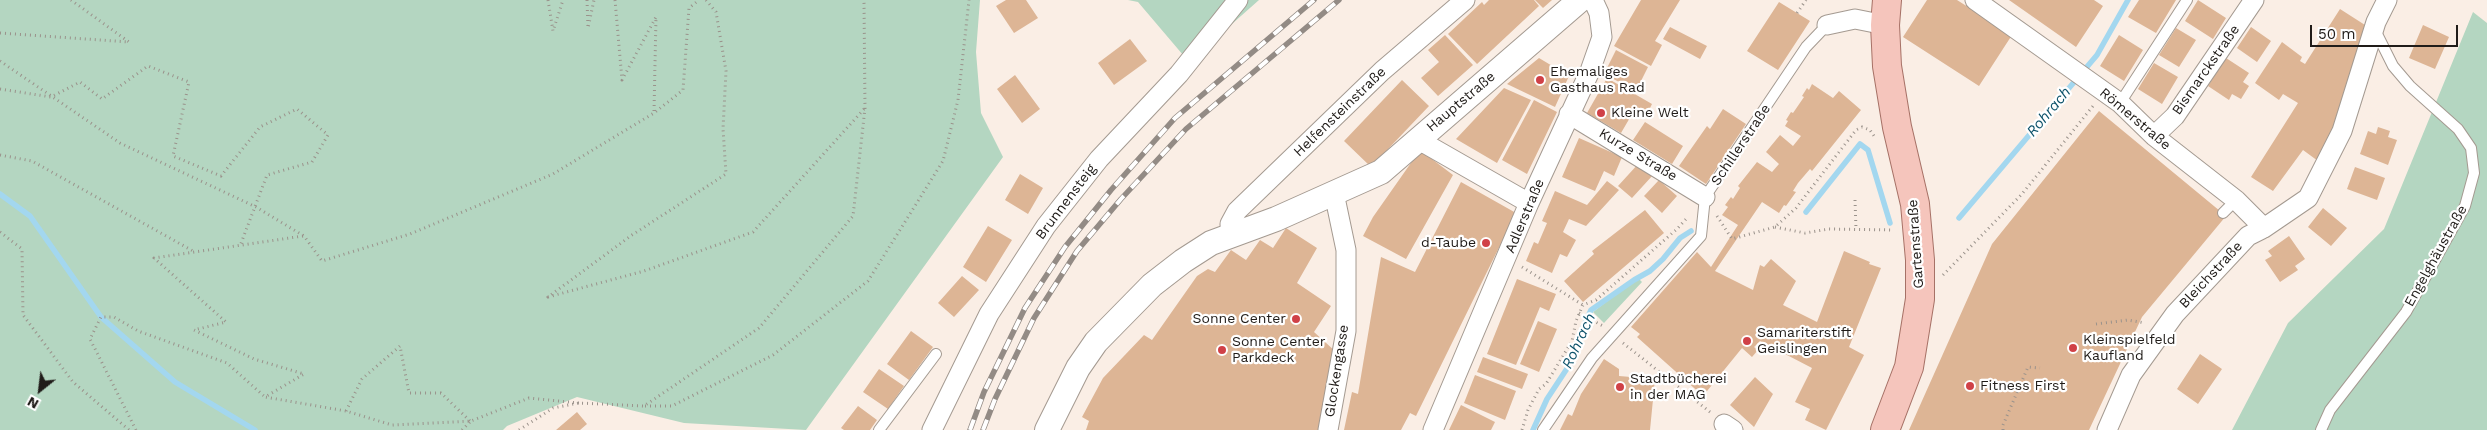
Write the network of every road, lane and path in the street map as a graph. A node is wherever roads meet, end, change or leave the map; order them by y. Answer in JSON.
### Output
{"nodes":[{"id":1,"x":71,"y":0,"type":"edge"},
{"id":2,"x":548,"y":0,"type":"edge"},
{"id":3,"x":563,"y":0,"type":"edge"},
{"id":4,"x":586,"y":0,"type":"edge"},
{"id":5,"x":594,"y":0,"type":"edge"},
{"id":6,"x":615,"y":0,"type":"edge"},
{"id":7,"x":699,"y":0,"type":"edge"},
{"id":8,"x":706,"y":0,"type":"edge"},
{"id":9,"x":864,"y":0,"type":"edge"},
{"id":10,"x":969,"y":0,"type":"edge"},
{"id":11,"x":1238,"y":0,"type":"edge"},
{"id":12,"x":1465,"y":0,"type":"edge"},
{"id":13,"x":1580,"y":0,"type":"edge"},
{"id":14,"x":1593,"y":0,"type":"edge"},
{"id":15,"x":1806,"y":0,"type":"edge"},
{"id":16,"x":1975,"y":0,"type":"edge"},
{"id":17,"x":2187,"y":0,"type":"edge"},
{"id":18,"x":2254,"y":0,"type":"edge"},
{"id":19,"x":2387,"y":0,"type":"edge"},
{"id":20,"x":1797,"y":13,"type":"dead end"},
{"id":21,"x":1886,"y":13,"type":"edge"},
{"id":22,"x":1827,"y":25,"type":"joint"},
{"id":23,"x":0,"y":33,"type":"edge"},
{"id":24,"x":2373,"y":33,"type":"junction"},
{"id":25,"x":0,"y":61,"type":"edge"},
{"id":26,"x":2099,"y":88,"type":"junction"},
{"id":27,"x":0,"y":89,"type":"edge"},
{"id":28,"x":51,"y":97,"type":"junction"},
{"id":29,"x":2120,"y":103,"type":"junction"},
{"id":30,"x":865,"y":108,"type":"junction"},
{"id":31,"x":654,"y":113,"type":"junction"},
{"id":32,"x":1569,"y":114,"type":"junction"},
{"id":33,"x":2154,"y":136,"type":"junction"},
{"id":34,"x":1876,"y":138,"type":"dead end"},
{"id":35,"x":1417,"y":139,"type":"junction"},
{"id":36,"x":0,"y":156,"type":"edge"},
{"id":37,"x":1334,"y":194,"type":"junction"},
{"id":38,"x":1706,"y":197,"type":"junction"},
{"id":39,"x":1855,"y":200,"type":"dead end"},
{"id":40,"x":1529,"y":203,"type":"junction"},
{"id":41,"x":256,"y":207,"type":"junction"},
{"id":42,"x":1775,"y":227,"type":"junction"},
{"id":43,"x":2264,"y":228,"type":"junction"},
{"id":44,"x":1856,"y":229,"type":"junction"},
{"id":45,"x":1902,"y":230,"type":"dead end"},
{"id":46,"x":0,"y":232,"type":"edge"},
{"id":47,"x":304,"y":236,"type":"junction"},
{"id":48,"x":1231,"y":236,"type":"junction"},
{"id":49,"x":240,"y":247,"type":"junction"},
{"id":50,"x":194,"y":251,"type":"junction"},
{"id":51,"x":1507,"y":258,"type":"junction"},
{"id":52,"x":1920,"y":299,"type":"junction"},
{"id":53,"x":1583,"y":305,"type":"junction"},
{"id":54,"x":1579,"y":313,"type":"junction"},
{"id":55,"x":1599,"y":323,"type":"dead end"},
{"id":56,"x":2096,"y":324,"type":"dead end"},
{"id":57,"x":2144,"y":324,"type":"dead end"},
{"id":58,"x":1613,"y":334,"type":"junction"},
{"id":59,"x":936,"y":354,"type":"dead end"},
{"id":60,"x":2040,"y":368,"type":"dead end"},
{"id":61,"x":264,"y":397,"type":"junction"},
{"id":62,"x":579,"y":403,"type":"junction"},
{"id":63,"x":644,"y":406,"type":"junction"},
{"id":64,"x":346,"y":411,"type":"junction"},
{"id":65,"x":471,"y":421,"type":"junction"},
{"id":66,"x":1729,"y":427,"type":"edge"},
{"id":67,"x":129,"y":430,"type":"edge"},
{"id":68,"x":136,"y":430,"type":"edge"},
{"id":69,"x":462,"y":430,"type":"edge"},
{"id":70,"x":519,"y":430,"type":"edge"},
{"id":71,"x":879,"y":430,"type":"edge"},
{"id":72,"x":932,"y":430,"type":"edge"},
{"id":73,"x":1047,"y":430,"type":"edge"},
{"id":74,"x":1328,"y":430,"type":"edge"},
{"id":75,"x":1433,"y":430,"type":"edge"},
{"id":76,"x":1522,"y":430,"type":"edge"},
{"id":77,"x":1543,"y":430,"type":"edge"},
{"id":78,"x":1885,"y":430,"type":"edge"},
{"id":79,"x":2003,"y":430,"type":"edge"},
{"id":80,"x":2107,"y":430,"type":"edge"},
{"id":81,"x":2321,"y":430,"type":"edge"}],
"edges":[{"from":1,"to":23,"type":"path"},
{"from":2,"to":3,"type":"path"},
{"from":4,"to":5,"type":"path"},
{"from":6,"to":31,"type":"path"},
{"from":7,"to":31,"type":"path"},
{"from":8,"to":30,"type":"path"},
{"from":9,"to":30,"type":"path"},
{"from":10,"to":63,"type":"path"},
{"from":11,"to":72,"type":"street","name":"Brunnensteig"},
{"from":12,"to":48,"type":"street","name":"Helfensteinstraße"},
{"from":13,"to":35,"type":"street","name":"Hauptstraße"},
{"from":14,"to":32,"type":"street","name":"Adlerstraße"},
{"from":15,"to":20,"type":"path"},
{"from":16,"to":26,"type":"street","name":"Römerstraße"},
{"from":17,"to":29,"type":"lane"},
{"from":18,"to":33,"type":"street","name":"Bismarckstraße"},
{"from":19,"to":24,"type":"street","name":"Bleichstraße"},
{"from":21,"to":22,"type":"street","name":"Schillerstraße"},
{"from":21,"to":52,"type":"main road","name":"Gartenstraße"},
{"from":22,"to":38,"type":"lane","name":"Schillerstraße"},
{"from":24,"to":43,"type":"street","name":"Bleichstraße"},
{"from":24,"to":81,"type":"lane","name":"Engelghäustraße"},
{"from":25,"to":28,"type":"path"},
{"from":26,"to":29,"type":"street","name":"Römerstraße"},
{"from":26,"to":52,"type":"path"},
{"from":27,"to":28,"type":"path"},
{"from":28,"to":41,"type":"path"},
{"from":28,"to":41,"type":"path"},
{"from":29,"to":33,"type":"street","name":"Römerstraße"},
{"from":30,"to":63,"type":"path"},
{"from":31,"to":47,"type":"path"},
{"from":32,"to":38,"type":"street","name":"Kurze Straße"},
{"from":32,"to":40,"type":"street","name":"Adlerstraße"},
{"from":33,"to":43,"type":"street","name":"Römerstraße"},
{"from":34,"to":42,"type":"path"},
{"from":35,"to":37,"type":"street","name":"Hauptstraße"},
{"from":35,"to":40,"type":"street"},
{"from":36,"to":50,"type":"path"},
{"from":37,"to":48,"type":"street"},
{"from":37,"to":74,"type":"street","name":"Glockengasse"},
{"from":38,"to":42,"type":"path"},
{"from":38,"to":53,"type":"path"},
{"from":38,"to":58,"type":"lane","name":"Schillerstraße"},
{"from":39,"to":44,"type":"path"},
{"from":40,"to":51,"type":"street","name":"Adlerstraße"},
{"from":41,"to":47,"type":"path"},
{"from":41,"to":49,"type":"path"},
{"from":42,"to":44,"type":"path"},
{"from":43,"to":80,"type":"street","name":"Bleichstraße"},
{"from":44,"to":45,"type":"path"},
{"from":46,"to":67,"type":"path"},
{"from":47,"to":49,"type":"path"},
{"from":48,"to":73,"type":"street"},
{"from":49,"to":50,"type":"path"},
{"from":50,"to":61,"type":"path"},
{"from":51,"to":53,"type":"path"},
{"from":51,"to":75,"type":"street","name":"Adlerstraße"},
{"from":52,"to":78,"type":"main road","name":"Gartenstraße"},
{"from":53,"to":54,"type":"path"},
{"from":54,"to":55,"type":"path"},
{"from":54,"to":76,"type":"path"},
{"from":56,"to":57,"type":"path"},
{"from":58,"to":66,"type":"path"},
{"from":58,"to":77,"type":"lane","name":"Schillerstraße"},
{"from":59,"to":71,"type":"lane"},
{"from":60,"to":79,"type":"path"},
{"from":61,"to":64,"type":"path"},
{"from":61,"to":68,"type":"path"},
{"from":62,"to":63,"type":"path"},
{"from":62,"to":65,"type":"path"},
{"from":62,"to":70,"type":"path"},
{"from":64,"to":65,"type":"path"},
{"from":64,"to":65,"type":"path"},
{"from":65,"to":69,"type":"path"}]}
